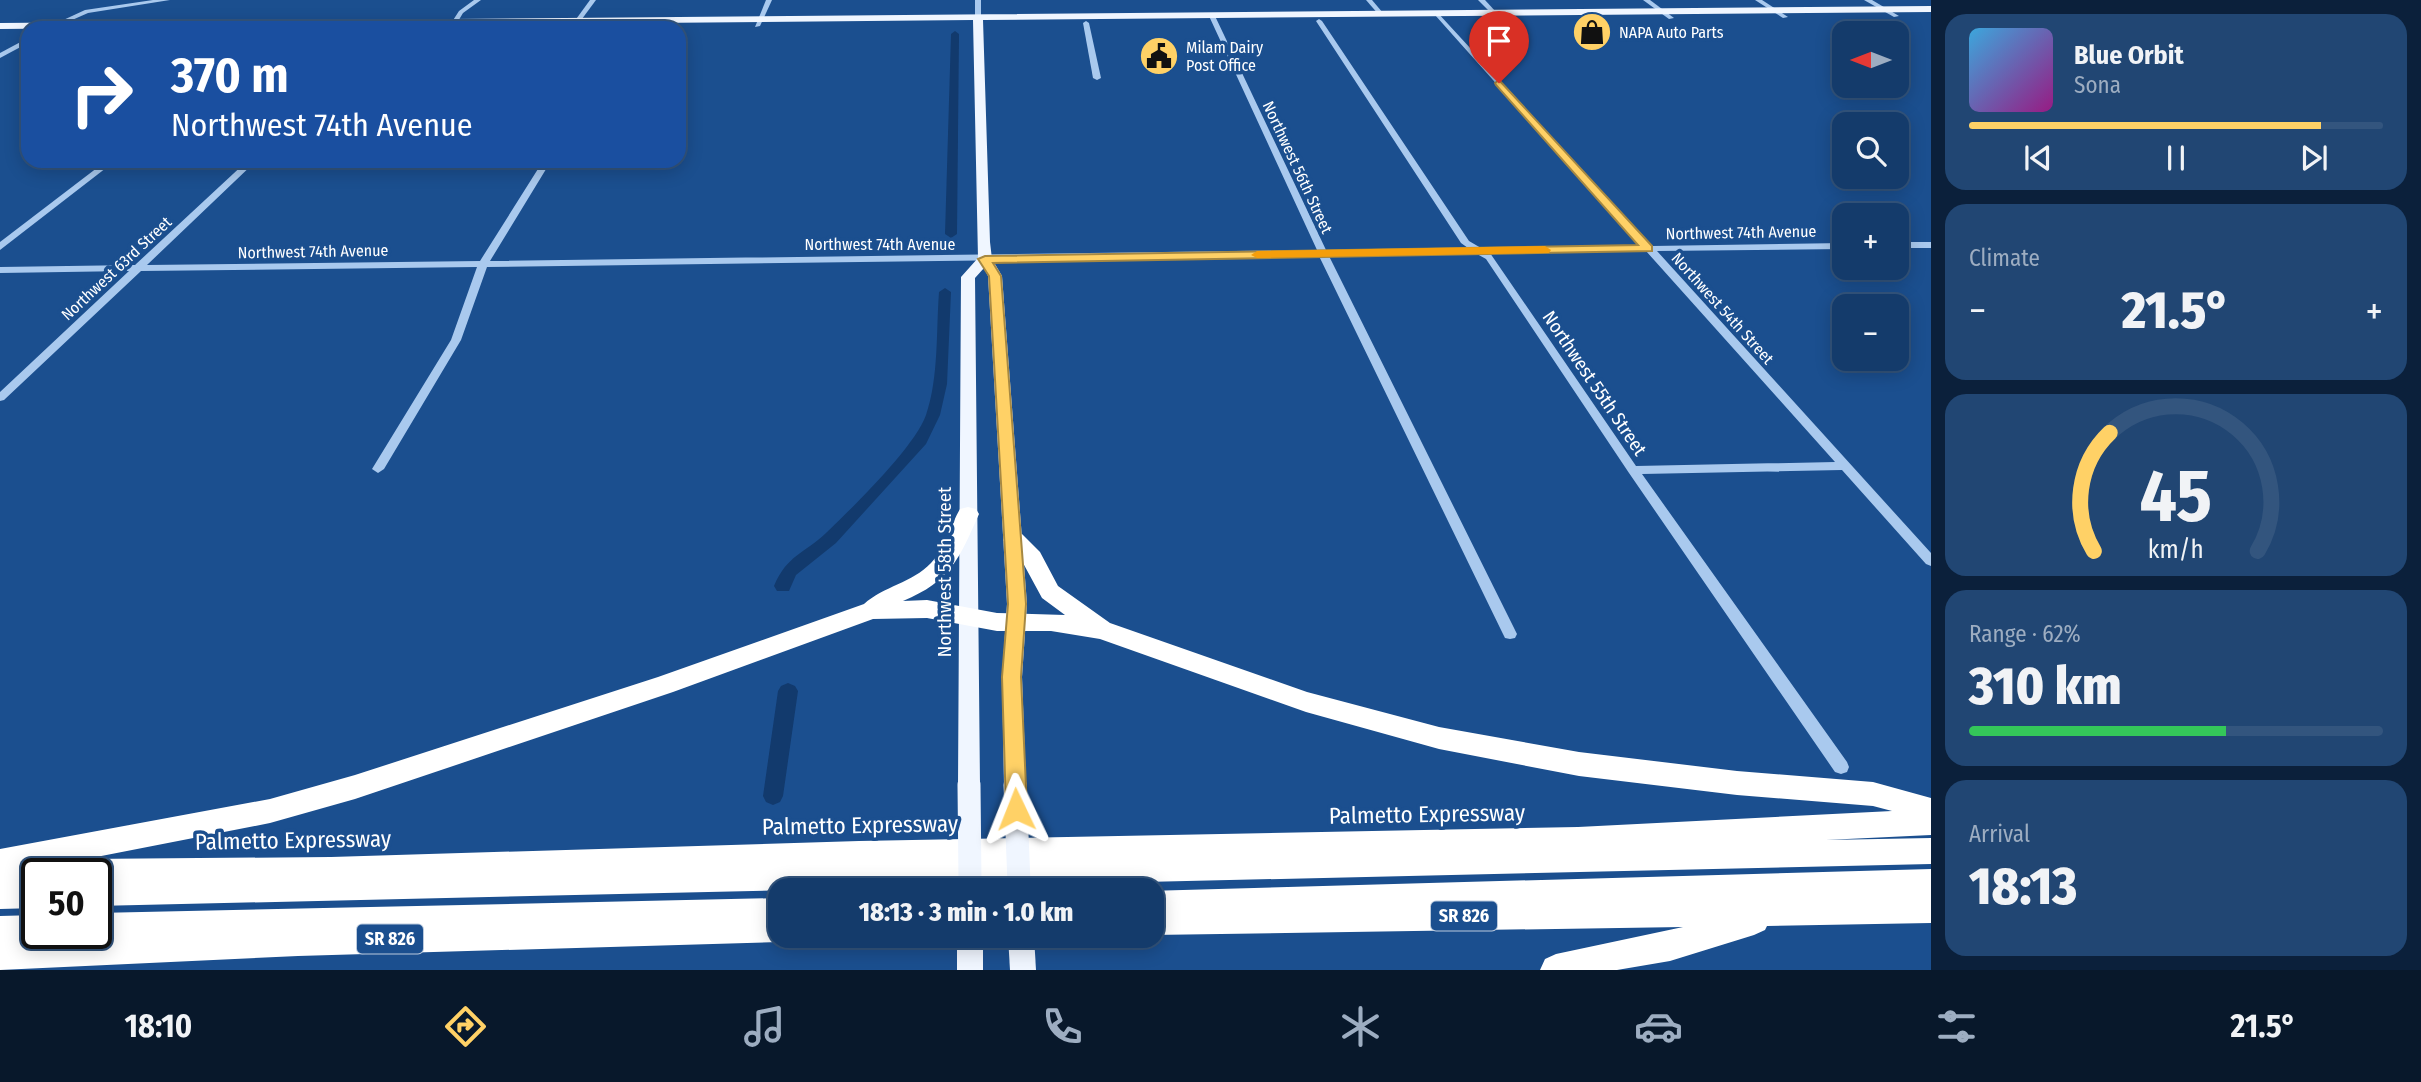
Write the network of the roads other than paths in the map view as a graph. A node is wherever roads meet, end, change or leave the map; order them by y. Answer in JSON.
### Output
{"nodes":[{"id":1,"x":167,"y":0,"type":"edge"},
{"id":2,"x":478,"y":0,"type":"edge"},
{"id":3,"x":593,"y":0,"type":"edge"},
{"id":4,"x":769,"y":0,"type":"edge"},
{"id":5,"x":978,"y":0,"type":"edge"},
{"id":6,"x":1369,"y":0,"type":"edge"},
{"id":7,"x":1481,"y":0,"type":"edge"},
{"id":8,"x":1646,"y":0,"type":"edge"},
{"id":9,"x":1758,"y":0,"type":"edge"},
{"id":10,"x":1867,"y":0,"type":"edge"},
{"id":11,"x":1884,"y":9,"type":"junction"},
{"id":12,"x":1931,"y":9,"type":"edge"},
{"id":13,"x":1774,"y":10,"type":"junction"},
{"id":14,"x":1662,"y":11,"type":"junction"},
{"id":15,"x":1494,"y":13,"type":"junction"},
{"id":16,"x":1381,"y":14,"type":"junction"},
{"id":17,"x":1931,"y":15,"type":"edge"},
{"id":18,"x":1896,"y":16,"type":"junction"},
{"id":19,"x":1440,"y":17,"type":"junction"},
{"id":20,"x":1785,"y":17,"type":"junction"},
{"id":21,"x":1671,"y":18,"type":"junction"},
{"id":22,"x":1214,"y":19,"type":"junction"},
{"id":23,"x":64,"y":21,"type":"edge"},
{"id":24,"x":455,"y":21,"type":"edge"},
{"id":25,"x":580,"y":21,"type":"edge"},
{"id":26,"x":978,"y":21,"type":"junction"},
{"id":27,"x":1319,"y":21,"type":"junction"},
{"id":28,"x":759,"y":23,"type":"junction"},
{"id":29,"x":1086,"y":23,"type":"junction"},
{"id":30,"x":686,"y":25,"type":"edge"},
{"id":31,"x":0,"y":26,"type":"edge"},
{"id":32,"x":21,"y":26,"type":"edge"},
{"id":33,"x":0,"y":33,"type":"edge"},
{"id":34,"x":21,"y":33,"type":"edge"},
{"id":35,"x":21,"y":44,"type":"edge"},
{"id":36,"x":0,"y":56,"type":"edge"},
{"id":37,"x":1097,"y":78,"type":"dead end"},
{"id":38,"x":102,"y":168,"type":"edge"},
{"id":39,"x":245,"y":168,"type":"edge"},
{"id":40,"x":543,"y":168,"type":"edge"},
{"id":41,"x":1931,"y":245,"type":"edge"},
{"id":42,"x":1832,"y":246,"type":"edge"},
{"id":43,"x":1909,"y":246,"type":"edge"},
{"id":44,"x":0,"y":247,"type":"edge"},
{"id":45,"x":1648,"y":249,"type":"junction"},
{"id":46,"x":1478,"y":251,"type":"junction"},
{"id":47,"x":1324,"y":253,"type":"junction"},
{"id":48,"x":985,"y":259,"type":"junction"},
{"id":49,"x":483,"y":264,"type":"junction"},
{"id":50,"x":139,"y":268,"type":"junction"},
{"id":51,"x":0,"y":270,"type":"edge"},
{"id":52,"x":0,"y":398,"type":"edge"},
{"id":53,"x":1846,"y":466,"type":"junction"},
{"id":54,"x":378,"y":469,"type":"dead end"},
{"id":55,"x":1633,"y":470,"type":"junction"},
{"id":56,"x":968,"y":514,"type":"junction"},
{"id":57,"x":1014,"y":540,"type":"junction"},
{"id":58,"x":1931,"y":561,"type":"edge"},
{"id":59,"x":872,"y":610,"type":"junction"},
{"id":60,"x":969,"y":619,"type":"junction"},
{"id":61,"x":1016,"y":623,"type":"junction"},
{"id":62,"x":1102,"y":630,"type":"junction"},
{"id":63,"x":1510,"y":634,"type":"dead end"},
{"id":64,"x":1841,"y":767,"type":"dead end"},
{"id":65,"x":1931,"y":810,"type":"edge"},
{"id":66,"x":1931,"y":822,"type":"edge"},
{"id":67,"x":1931,"y":851,"type":"edge"},
{"id":68,"x":0,"y":862,"type":"edge"},
{"id":69,"x":0,"y":873,"type":"edge"},
{"id":70,"x":970,"y":878,"type":"edge"},
{"id":71,"x":1019,"y":878,"type":"edge"},
{"id":72,"x":1931,"y":883,"type":"edge"},
{"id":73,"x":112,"y":892,"type":"edge"},
{"id":74,"x":21,"y":894,"type":"edge"},
{"id":75,"x":0,"y":895,"type":"edge"},
{"id":76,"x":1164,"y":903,"type":"edge"},
{"id":77,"x":1931,"y":909,"type":"edge"},
{"id":78,"x":768,"y":912,"type":"edge"},
{"id":79,"x":1776,"y":913,"type":"junction"},
{"id":80,"x":1164,"y":920,"type":"edge"},
{"id":81,"x":112,"y":928,"type":"edge"},
{"id":82,"x":768,"y":928,"type":"edge"},
{"id":83,"x":21,"y":930,"type":"edge"},
{"id":84,"x":0,"y":931,"type":"edge"},
{"id":85,"x":970,"y":948,"type":"edge"},
{"id":86,"x":1022,"y":948,"type":"edge"},
{"id":87,"x":0,"y":955,"type":"edge"},
{"id":88,"x":970,"y":970,"type":"edge"},
{"id":89,"x":1023,"y":970,"type":"edge"},
{"id":90,"x":1556,"y":970,"type":"edge"}],
"edges":[{"from":1,"to":23,"type":"street"},
{"from":2,"to":24,"type":"street"},
{"from":3,"to":25,"type":"street"},
{"from":4,"to":28,"type":"street"},
{"from":5,"to":26,"type":"street"},
{"from":6,"to":16,"type":"street"},
{"from":7,"to":15,"type":"street"},
{"from":8,"to":14,"type":"street"},
{"from":9,"to":13,"type":"street"},
{"from":10,"to":11,"type":"street"},
{"from":11,"to":12,"type":"main road"},
{"from":11,"to":13,"type":"main road"},
{"from":11,"to":18,"type":"street"},
{"from":13,"to":14,"type":"main road"},
{"from":13,"to":20,"type":"street"},
{"from":14,"to":15,"type":"main road"},
{"from":14,"to":21,"type":"street"},
{"from":15,"to":19,"type":"main road"},
{"from":16,"to":19,"type":"main road"},
{"from":16,"to":22,"type":"main road"},
{"from":17,"to":18,"type":"main road"},
{"from":18,"to":20,"type":"main road"},
{"from":19,"to":21,"type":"main road"},
{"from":19,"to":27,"type":"main road"},
{"from":19,"to":45,"type":"street","name":"Northwest 54th Street"},
{"from":20,"to":21,"type":"main road"},
{"from":22,"to":26,"type":"main road"},
{"from":22,"to":27,"type":"main road"},
{"from":22,"to":29,"type":"main road"},
{"from":22,"to":47,"type":"street","name":"Northwest 56th Street"},
{"from":26,"to":28,"type":"main road"},
{"from":26,"to":29,"type":"main road"},
{"from":26,"to":48,"type":"main road"},
{"from":27,"to":46,"type":"street","name":"Northwest 55th Street"},
{"from":28,"to":30,"type":"main road"},
{"from":29,"to":37,"type":"street"},
{"from":31,"to":32,"type":"main road"},
{"from":33,"to":34,"type":"main road"},
{"from":35,"to":36,"type":"street"},
{"from":38,"to":44,"type":"street"},
{"from":39,"to":50,"type":"street","name":"Northwest 63rd Street"},
{"from":40,"to":49,"type":"street"},
{"from":41,"to":43,"type":"street"},
{"from":42,"to":45,"type":"street","name":"Northwest 74th Avenue"},
{"from":45,"to":46,"type":"street","name":"Northwest 74th Avenue"},
{"from":45,"to":53,"type":"street","name":"Northwest 54th Street"},
{"from":46,"to":47,"type":"street","name":"Northwest 74th Avenue"},
{"from":46,"to":55,"type":"street","name":"Northwest 55th Street"},
{"from":47,"to":48,"type":"street","name":"Northwest 74th Avenue"},
{"from":47,"to":63,"type":"street","name":"Northwest 56th Street"},
{"from":48,"to":49,"type":"street","name":"Northwest 74th Avenue"},
{"from":48,"to":56,"type":"main road","name":"Northwest 58th Street"},
{"from":48,"to":57,"type":"main road"},
{"from":49,"to":50,"type":"street","name":"Northwest 74th Avenue"},
{"from":49,"to":54,"type":"street"},
{"from":50,"to":51,"type":"street","name":"Northwest 74th Avenue"},
{"from":50,"to":52,"type":"street","name":"Northwest 63rd Street"},
{"from":53,"to":55,"type":"street"},
{"from":53,"to":58,"type":"street","name":"Northwest 54th Street"},
{"from":55,"to":64,"type":"street","name":"Northwest 55th Street"},
{"from":56,"to":59,"type":"highway"},
{"from":56,"to":60,"type":"main road","name":"Northwest 58th Street"},
{"from":57,"to":61,"type":"main road"},
{"from":57,"to":62,"type":"highway"},
{"from":59,"to":60,"type":"highway"},
{"from":59,"to":68,"type":"highway"},
{"from":60,"to":61,"type":"highway"},
{"from":60,"to":70,"type":"main road","name":"Northwest 58th Street","bridge":true},
{"from":61,"to":62,"type":"highway"},
{"from":61,"to":71,"type":"main road","bridge":true},
{"from":62,"to":65,"type":"highway"},
{"from":66,"to":69,"type":"highway","name":"Palmetto Expressway"},
{"from":67,"to":73,"type":"highway"},
{"from":72,"to":76,"type":"highway"},
{"from":74,"to":75,"type":"highway"},
{"from":77,"to":79,"type":"highway","number":"SR 826"},
{"from":78,"to":81,"type":"highway"},
{"from":79,"to":80,"type":"highway","number":"SR 826"},
{"from":79,"to":90,"type":"highway"},
{"from":82,"to":87,"type":"highway","number":"SR 826"},
{"from":83,"to":84,"type":"highway"},
{"from":85,"to":88,"type":"main road"},
{"from":86,"to":89,"type":"main road"}]}
